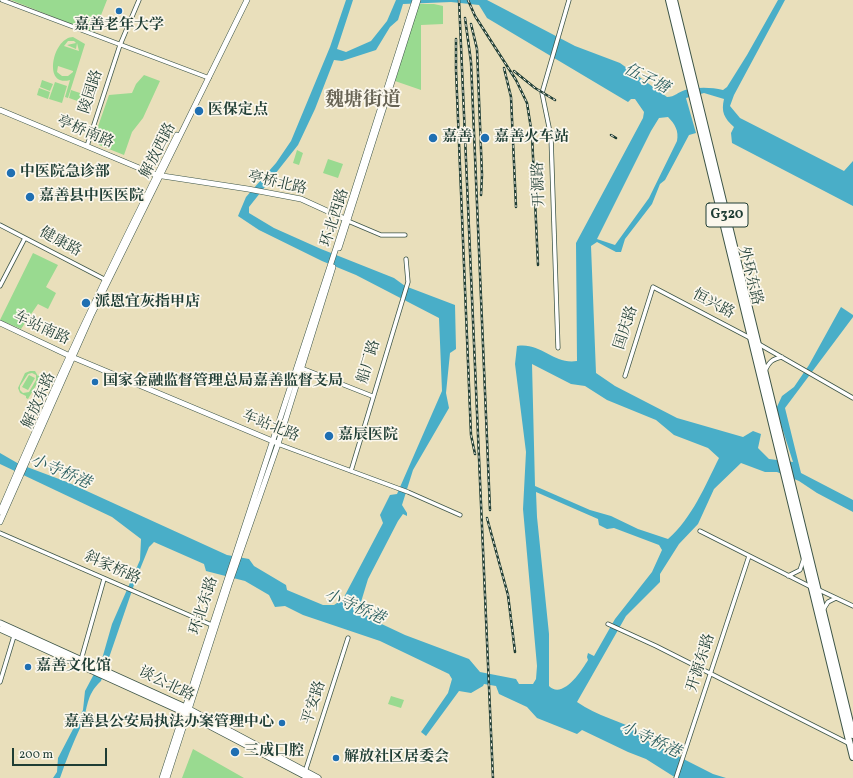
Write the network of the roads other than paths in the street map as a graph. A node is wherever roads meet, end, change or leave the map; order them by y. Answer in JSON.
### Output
{"nodes":[{"id":1,"x":2,"y":0,"type":"edge"},
{"id":2,"x":139,"y":0,"type":"edge"},
{"id":3,"x":244,"y":0,"type":"edge"},
{"id":4,"x":247,"y":0,"type":"edge"},
{"id":5,"x":415,"y":0,"type":"edge"},
{"id":6,"x":418,"y":0,"type":"edge"},
{"id":7,"x":569,"y":0,"type":"edge"},
{"id":8,"x":669,"y":0,"type":"edge"},
{"id":9,"x":674,"y":0,"type":"edge"},
{"id":10,"x":414,"y":6,"type":"junction"},
{"id":11,"x":120,"y":45,"type":"junction"},
{"id":12,"x":208,"y":77,"type":"junction"},
{"id":13,"x":693,"y":85,"type":"junction"},
{"id":14,"x":0,"y":110,"type":"edge"},
{"id":15,"x":87,"y":146,"type":"junction"},
{"id":16,"x":159,"y":175,"type":"junction"},
{"id":17,"x":347,"y":220,"type":"junction"},
{"id":18,"x":0,"y":225,"type":"edge"},
{"id":19,"x":405,"y":235,"type":"dead end"},
{"id":20,"x":25,"y":238,"type":"junction"},
{"id":21,"x":406,"y":260,"type":"dead end"},
{"id":22,"x":106,"y":281,"type":"junction"},
{"id":23,"x":0,"y":286,"type":"edge"},
{"id":24,"x":653,"y":287,"type":"joint"},
{"id":25,"x":0,"y":323,"type":"edge"},
{"id":26,"x":754,"y":341,"type":"junction"},
{"id":27,"x":558,"y":348,"type":"dead end"},
{"id":28,"x":70,"y":356,"type":"junction"},
{"id":29,"x":782,"y":357,"type":"junction"},
{"id":30,"x":760,"y":364,"type":"junction"},
{"id":31,"x":299,"y":367,"type":"junction"},
{"id":32,"x":765,"y":371,"type":"junction"},
{"id":33,"x":625,"y":376,"type":"dead end"},
{"id":34,"x":372,"y":396,"type":"junction"},
{"id":35,"x":853,"y":398,"type":"edge"},
{"id":36,"x":272,"y":441,"type":"junction"},
{"id":37,"x":278,"y":444,"type":"junction"},
{"id":38,"x":351,"y":471,"type":"junction"},
{"id":39,"x":17,"y":477,"type":"junction"},
{"id":40,"x":0,"y":512,"type":"edge"},
{"id":41,"x":460,"y":515,"type":"dead end"},
{"id":42,"x":0,"y":522,"type":"edge"},
{"id":43,"x":700,"y":531,"type":"dead end"},
{"id":44,"x":0,"y":533,"type":"edge"},
{"id":45,"x":801,"y":534,"type":"junction"},
{"id":46,"x":240,"y":549,"type":"junction"},
{"id":47,"x":749,"y":556,"type":"junction"},
{"id":48,"x":804,"y":558,"type":"junction"},
{"id":49,"x":788,"y":576,"type":"junction"},
{"id":50,"x":104,"y":579,"type":"junction"},
{"id":51,"x":815,"y":588,"type":"junction"},
{"id":52,"x":836,"y":598,"type":"junction"},
{"id":53,"x":853,"y":606,"type":"edge"},
{"id":54,"x":823,"y":610,"type":"junction"},
{"id":55,"x":0,"y":623,"type":"edge"},
{"id":56,"x":608,"y":624,"type":"dead end"},
{"id":57,"x":213,"y":626,"type":"junction"},
{"id":58,"x":0,"y":629,"type":"edge"},
{"id":59,"x":14,"y":636,"type":"junction"},
{"id":60,"x":348,"y":638,"type":"dead end"},
{"id":61,"x":80,"y":662,"type":"junction"},
{"id":62,"x":711,"y":674,"type":"junction"},
{"id":63,"x":0,"y":682,"type":"edge"},
{"id":64,"x":186,"y":710,"type":"junction"},
{"id":65,"x":853,"y":735,"type":"edge"},
{"id":66,"x":851,"y":744,"type":"edge"},
{"id":67,"x":853,"y":757,"type":"edge"},
{"id":68,"x":306,"y":776,"type":"edge"},
{"id":69,"x":162,"y":778,"type":"edge"},
{"id":70,"x":167,"y":778,"type":"edge"},
{"id":71,"x":318,"y":778,"type":"edge"},
{"id":72,"x":676,"y":778,"type":"edge"}],
"edges":[{"from":1,"to":11,"type":"street"},
{"from":2,"to":11,"type":"street","name":"陵园路"},
{"from":3,"to":12,"type":"street","name":"解放西路"},
{"from":4,"to":12,"type":"street","name":"解放西路"},
{"from":5,"to":10,"type":"street","name":"环北西路"},
{"from":6,"to":10,"type":"street","name":"环北西路"},
{"from":7,"to":27,"type":"street","name":"开源路"},
{"from":8,"to":13,"type":"highway","name":"外环东路","number":"G320"},
{"from":9,"to":13,"type":"highway","name":"外环东路"},
{"from":10,"to":17,"type":"street","name":"环北西路"},
{"from":11,"to":12,"type":"street"},
{"from":11,"to":15,"type":"street","name":"陵园路"},
{"from":12,"to":16,"type":"street","name":"解放西路"},
{"from":13,"to":26,"type":"highway","name":"外环东路","number":"G320"},
{"from":13,"to":26,"type":"highway","name":"外环东路","number":"G320"},
{"from":14,"to":15,"type":"street","name":"亭桥南路"},
{"from":15,"to":16,"type":"street","name":"亭桥南路"},
{"from":16,"to":17,"type":"street","name":"亭桥北路"},
{"from":16,"to":22,"type":"street","name":"解放西路"},
{"from":17,"to":19,"type":"street","name":"亭桥北路"},
{"from":17,"to":31,"type":"street","name":"环北西路"},
{"from":18,"to":20,"type":"street","name":"健康路"},
{"from":20,"to":22,"type":"street","name":"健康路"},
{"from":20,"to":23,"type":"street"},
{"from":21,"to":34,"type":"street","name":"船厂路"},
{"from":22,"to":28,"type":"street","name":"解放西路"},
{"from":24,"to":26,"type":"street","name":"恒兴路"},
{"from":24,"to":33,"type":"street","name":"国庆路"},
{"from":25,"to":28,"type":"street","name":"车站南路"},
{"from":26,"to":29,"type":"street","name":"恒兴路"},
{"from":26,"to":30,"type":"highway","name":"外环东路","number":"G320"},
{"from":28,"to":36,"type":"street","name":"车站北路"},
{"from":28,"to":39,"type":"street","name":"解放东路"},
{"from":29,"to":32,"type":"street"},
{"from":29,"to":35,"type":"street","name":"恒兴路"},
{"from":30,"to":32,"type":"highway","name":"外环东路","number":"G320"},
{"from":30,"to":45,"type":"highway","name":"外环东路","number":"G320"},
{"from":31,"to":34,"type":"street"},
{"from":31,"to":36,"type":"street","name":"环北西路"},
{"from":31,"to":37,"type":"street","name":"环北西路"},
{"from":32,"to":45,"type":"highway","name":"外环东路","number":"G320"},
{"from":34,"to":38,"type":"street","name":"船厂路"},
{"from":36,"to":37,"type":"street","name":"车站北路"},
{"from":36,"to":46,"type":"street","name":"环北东路"},
{"from":37,"to":38,"type":"street","name":"车站北路"},
{"from":37,"to":46,"type":"street","name":"环北东路"},
{"from":38,"to":41,"type":"street","name":"车站北路"},
{"from":39,"to":40,"type":"street","name":"解放东路"},
{"from":39,"to":42,"type":"street","name":"解放东路"},
{"from":43,"to":47,"type":"street"},
{"from":44,"to":50,"type":"street","name":"斜家桥路"},
{"from":45,"to":48,"type":"highway","number":"G320"},
{"from":45,"to":51,"type":"highway"},
{"from":46,"to":57,"type":"street","name":"环北东路"},
{"from":47,"to":49,"type":"street"},
{"from":47,"to":62,"type":"street","name":"开源东路"},
{"from":48,"to":49,"type":"street"},
{"from":48,"to":51,"type":"highway","number":"G320"},
{"from":49,"to":51,"type":"street"},
{"from":50,"to":57,"type":"street","name":"斜家桥路"},
{"from":50,"to":61,"type":"street"},
{"from":51,"to":52,"type":"street"},
{"from":51,"to":54,"type":"highway"},
{"from":51,"to":66,"type":"highway","number":"G320"},
{"from":52,"to":53,"type":"street"},
{"from":52,"to":54,"type":"street"},
{"from":54,"to":65,"type":"highway"},
{"from":55,"to":61,"type":"main road","name":"谈公北路"},
{"from":56,"to":62,"type":"street"},
{"from":57,"to":64,"type":"street","name":"环北东路"},
{"from":58,"to":59,"type":"main road","name":"谈公北路"},
{"from":59,"to":61,"type":"main road","name":"谈公北路"},
{"from":59,"to":63,"type":"street"},
{"from":60,"to":68,"type":"street","name":"平安路"},
{"from":61,"to":64,"type":"main road","name":"谈公北路"},
{"from":62,"to":66,"type":"street"},
{"from":62,"to":72,"type":"street","name":"开源东路"},
{"from":64,"to":68,"type":"main road","name":"谈公北路"},
{"from":64,"to":69,"type":"street","name":"环北东路"},
{"from":64,"to":70,"type":"street","name":"环北东路"},
{"from":66,"to":67,"type":"highway","number":"G320"},
{"from":68,"to":71,"type":"main road","name":"谈公北路"}]}
